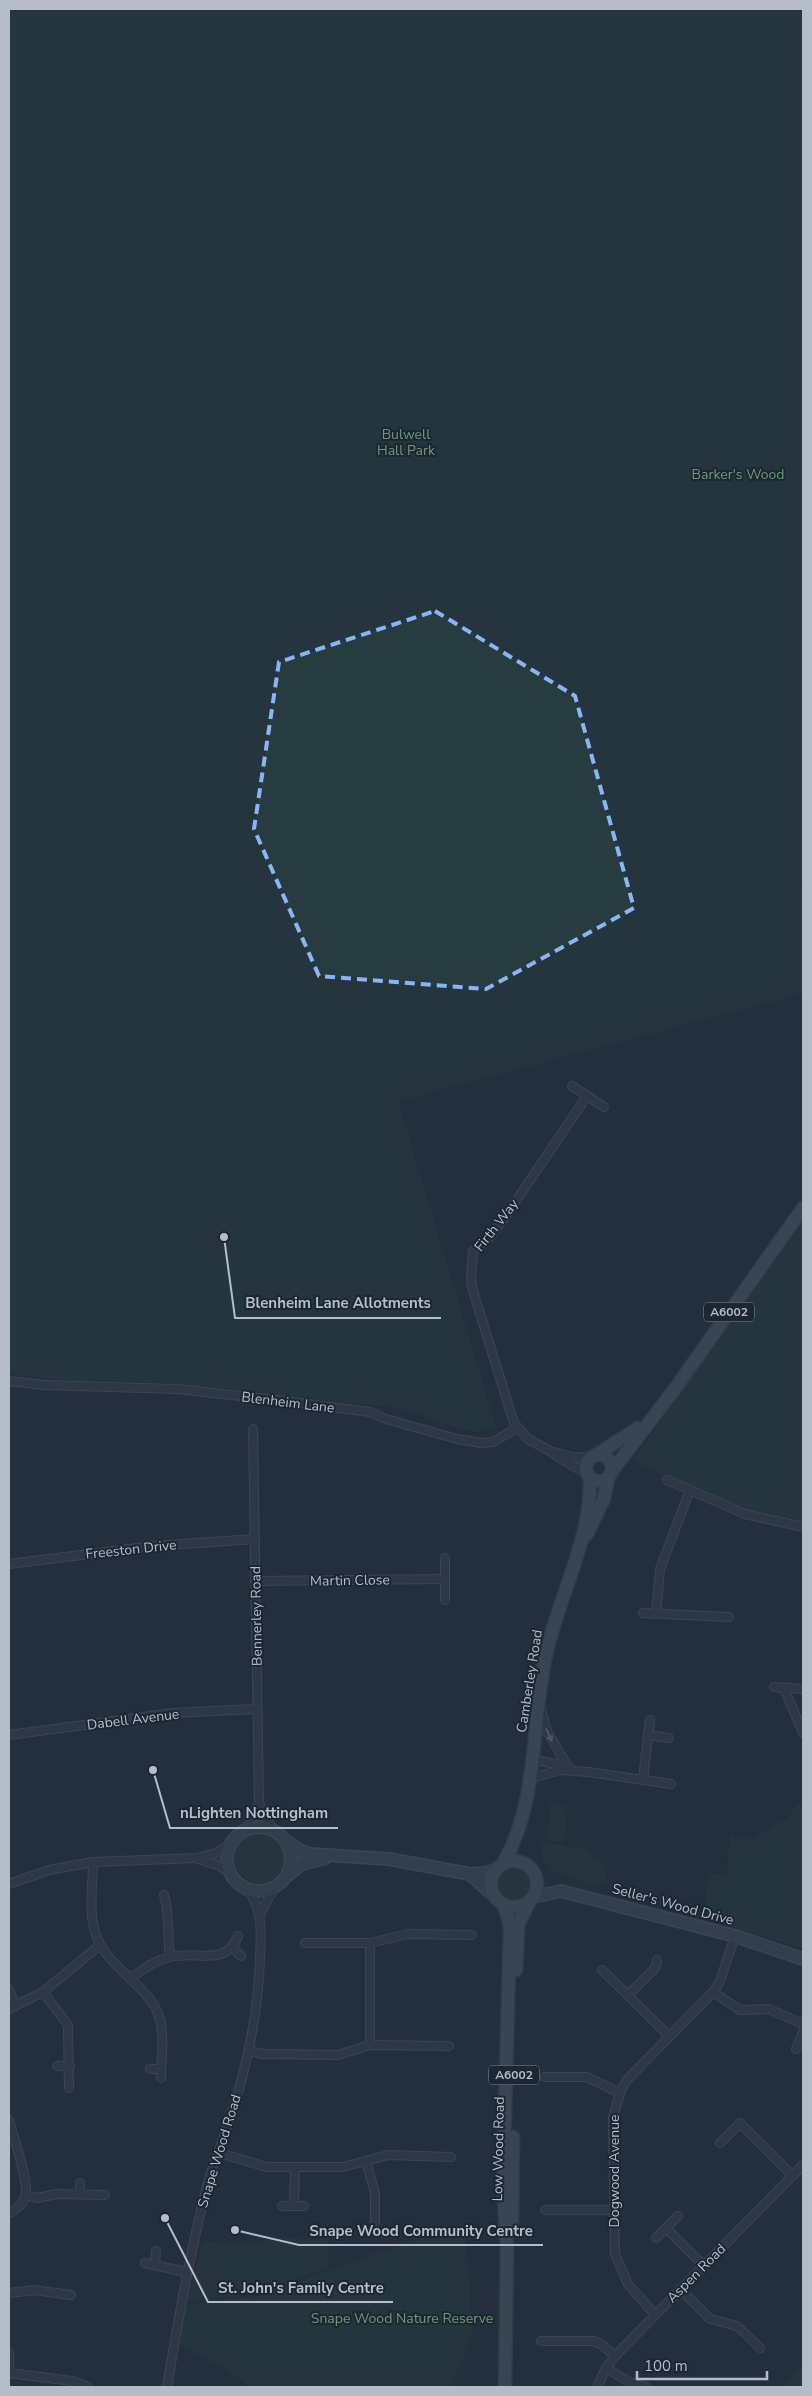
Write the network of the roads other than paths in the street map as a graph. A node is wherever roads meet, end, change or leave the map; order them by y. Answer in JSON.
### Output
{"nodes":[{"id":1,"x":572,"y":1086,"type":"dead end"},
{"id":2,"x":587,"y":1096,"type":"junction"},
{"id":3,"x":604,"y":1107,"type":"dead end"},
{"id":4,"x":803,"y":1208,"type":"edge"},
{"id":5,"x":9,"y":1381,"type":"edge"},
{"id":6,"x":653,"y":1416,"type":"junction"},
{"id":7,"x":517,"y":1428,"type":"junction"},
{"id":8,"x":253,"y":1429,"type":"dead end"},
{"id":9,"x":550,"y":1451,"type":"junction"},
{"id":10,"x":593,"y":1456,"type":"junction"},
{"id":11,"x":610,"y":1475,"type":"junction"},
{"id":12,"x":588,"y":1476,"type":"junction"},
{"id":13,"x":667,"y":1480,"type":"dead end"},
{"id":14,"x":690,"y":1490,"type":"junction"},
{"id":15,"x":803,"y":1527,"type":"edge"},
{"id":16,"x":254,"y":1540,"type":"junction"},
{"id":17,"x":583,"y":1540,"type":"junction"},
{"id":18,"x":445,"y":1558,"type":"dead end"},
{"id":19,"x":9,"y":1564,"type":"edge"},
{"id":20,"x":445,"y":1579,"type":"junction"},
{"id":21,"x":255,"y":1581,"type":"junction"},
{"id":22,"x":445,"y":1600,"type":"dead end"},
{"id":23,"x":643,"y":1613,"type":"dead end"},
{"id":24,"x":656,"y":1614,"type":"junction"},
{"id":25,"x":729,"y":1617,"type":"dead end"},
{"id":26,"x":774,"y":1687,"type":"dead end"},
{"id":27,"x":784,"y":1688,"type":"junction"},
{"id":28,"x":803,"y":1689,"type":"edge"},
{"id":29,"x":538,"y":1700,"type":"junction"},
{"id":30,"x":257,"y":1709,"type":"junction"},
{"id":31,"x":650,"y":1720,"type":"dead end"},
{"id":32,"x":803,"y":1733,"type":"edge"},
{"id":33,"x":9,"y":1735,"type":"edge"},
{"id":34,"x":648,"y":1735,"type":"junction"},
{"id":35,"x":669,"y":1738,"type":"dead end"},
{"id":36,"x":532,"y":1759,"type":"junction"},
{"id":37,"x":568,"y":1767,"type":"junction"},
{"id":38,"x":588,"y":1772,"type":"junction"},
{"id":39,"x":530,"y":1778,"type":"junction"},
{"id":40,"x":643,"y":1779,"type":"junction"},
{"id":41,"x":671,"y":1784,"type":"dead end"},
{"id":42,"x":259,"y":1803,"type":"junction"},
{"id":43,"x":247,"y":1829,"type":"junction"},
{"id":44,"x":272,"y":1829,"type":"junction"},
{"id":45,"x":520,"y":1831,"type":"junction"},
{"id":46,"x":287,"y":1841,"type":"junction"},
{"id":47,"x":231,"y":1844,"type":"junction"},
{"id":48,"x":331,"y":1856,"type":"junction"},
{"id":49,"x":197,"y":1858,"type":"junction"},
{"id":50,"x":94,"y":1862,"type":"junction"},
{"id":51,"x":500,"y":1866,"type":"junction"},
{"id":52,"x":530,"y":1867,"type":"junction"},
{"id":53,"x":470,"y":1874,"type":"junction"},
{"id":54,"x":232,"y":1875,"type":"junction"},
{"id":55,"x":288,"y":1875,"type":"junction"},
{"id":56,"x":9,"y":1884,"type":"edge"},
{"id":57,"x":246,"y":1888,"type":"junction"},
{"id":58,"x":274,"y":1888,"type":"junction"},
{"id":59,"x":164,"y":1895,"type":"dead end"},
{"id":60,"x":493,"y":1895,"type":"junction"},
{"id":61,"x":531,"y":1899,"type":"junction"},
{"id":62,"x":176,"y":1903,"type":"dead end"},
{"id":63,"x":167,"y":1904,"type":"junction"},
{"id":64,"x":503,"y":1904,"type":"junction"},
{"id":65,"x":260,"y":1914,"type":"junction"},
{"id":66,"x":472,"y":1935,"type":"dead end"},
{"id":67,"x":238,"y":1936,"type":"dead end"},
{"id":68,"x":735,"y":1936,"type":"junction"},
{"id":69,"x":305,"y":1943,"type":"dead end"},
{"id":70,"x":370,"y":1943,"type":"junction"},
{"id":71,"x":100,"y":1944,"type":"junction"},
{"id":72,"x":233,"y":1948,"type":"junction"},
{"id":73,"x":241,"y":1956,"type":"dead end"},
{"id":74,"x":170,"y":1957,"type":"junction"},
{"id":75,"x":803,"y":1959,"type":"edge"},
{"id":76,"x":602,"y":1970,"type":"dead end"},
{"id":77,"x":665,"y":1970,"type":"dead end"},
{"id":78,"x":617,"y":1972,"type":"dead end"},
{"id":79,"x":611,"y":1978,"type":"junction"},
{"id":80,"x":130,"y":1979,"type":"junction"},
{"id":81,"x":9,"y":1989,"type":"edge"},
{"id":82,"x":43,"y":1992,"type":"junction"},
{"id":83,"x":714,"y":1992,"type":"junction"},
{"id":84,"x":628,"y":1995,"type":"junction"},
{"id":85,"x":12,"y":2007,"type":"edge"},
{"id":86,"x":803,"y":2024,"type":"edge"},
{"id":87,"x":803,"y":2032,"type":"edge"},
{"id":88,"x":669,"y":2036,"type":"junction"},
{"id":89,"x":370,"y":2045,"type":"junction"},
{"id":90,"x":449,"y":2046,"type":"dead end"},
{"id":91,"x":796,"y":2050,"type":"dead end"},
{"id":92,"x":248,"y":2051,"type":"junction"},
{"id":93,"x":57,"y":2066,"type":"dead end"},
{"id":94,"x":70,"y":2066,"type":"junction"},
{"id":95,"x":556,"y":2067,"type":"dead end"},
{"id":96,"x":150,"y":2069,"type":"dead end"},
{"id":97,"x":161,"y":2069,"type":"junction"},
{"id":98,"x":545,"y":2077,"type":"dead end"},
{"id":99,"x":557,"y":2077,"type":"junction"},
{"id":100,"x":160,"y":2078,"type":"dead end"},
{"id":101,"x":69,"y":2088,"type":"dead end"},
{"id":102,"x":620,"y":2093,"type":"junction"},
{"id":103,"x":9,"y":2120,"type":"edge"},
{"id":104,"x":720,"y":2143,"type":"dead end"},
{"id":105,"x":218,"y":2153,"type":"junction"},
{"id":106,"x":451,"y":2157,"type":"dead end"},
{"id":107,"x":366,"y":2161,"type":"junction"},
{"id":108,"x":803,"y":2165,"type":"edge"},
{"id":109,"x":295,"y":2167,"type":"junction"},
{"id":110,"x":793,"y":2176,"type":"junction"},
{"id":111,"x":80,"y":2183,"type":"dead end"},
{"id":112,"x":26,"y":2194,"type":"junction"},
{"id":113,"x":80,"y":2194,"type":"junction"},
{"id":114,"x":105,"y":2195,"type":"dead end"},
{"id":115,"x":556,"y":2201,"type":"dead end"},
{"id":116,"x":282,"y":2206,"type":"dead end"},
{"id":117,"x":294,"y":2206,"type":"junction"},
{"id":118,"x":304,"y":2206,"type":"dead end"},
{"id":119,"x":545,"y":2210,"type":"dead end"},
{"id":120,"x":556,"y":2210,"type":"junction"},
{"id":121,"x":614,"y":2210,"type":"junction"},
{"id":122,"x":9,"y":2213,"type":"edge"},
{"id":123,"x":678,"y":2216,"type":"dead end"},
{"id":124,"x":375,"y":2222,"type":"dead end"},
{"id":125,"x":666,"y":2228,"type":"junction"},
{"id":126,"x":656,"y":2238,"type":"dead end"},
{"id":127,"x":507,"y":2249,"type":"junction"},
{"id":128,"x":156,"y":2252,"type":"dead end"},
{"id":129,"x":145,"y":2264,"type":"dead end"},
{"id":130,"x":155,"y":2264,"type":"junction"},
{"id":131,"x":704,"y":2266,"type":"junction"},
{"id":132,"x":186,"y":2272,"type":"junction"},
{"id":133,"x":680,"y":2289,"type":"junction"},
{"id":134,"x":9,"y":2293,"type":"edge"},
{"id":135,"x":71,"y":2295,"type":"dead end"},
{"id":136,"x":655,"y":2315,"type":"junction"},
{"id":137,"x":758,"y":2332,"type":"dead end"},
{"id":138,"x":751,"y":2339,"type":"junction"},
{"id":139,"x":541,"y":2341,"type":"dead end"},
{"id":140,"x":760,"y":2348,"type":"dead end"},
{"id":141,"x":9,"y":2353,"type":"edge"},
{"id":142,"x":615,"y":2356,"type":"junction"},
{"id":143,"x":606,"y":2368,"type":"junction"},
{"id":144,"x":9,"y":2374,"type":"edge"},
{"id":145,"x":88,"y":2387,"type":"edge"},
{"id":146,"x":167,"y":2387,"type":"edge"},
{"id":147,"x":505,"y":2387,"type":"edge"},
{"id":148,"x":598,"y":2387,"type":"edge"},
{"id":149,"x":646,"y":2387,"type":"edge"}],
"edges":[{"from":1,"to":2,"type":"street"},
{"from":2,"to":3,"type":"street"},
{"from":2,"to":7,"type":"street","name":"Firth Way"},
{"from":4,"to":6,"type":"main road","name":"Camberley Road","number":"A6002"},
{"from":5,"to":7,"type":"street","name":"Blenheim Lane"},
{"from":6,"to":10,"type":"main road","name":"Camberley Road","number":"A6002"},
{"from":6,"to":11,"type":"main road","name":"Camberley Road","number":"A6002"},
{"from":7,"to":9,"type":"street"},
{"from":8,"to":16,"type":"street","name":"Bennerley Road"},
{"from":9,"to":10,"type":"street"},
{"from":9,"to":12,"type":"street"},
{"from":10,"to":11,"type":"main road"},
{"from":10,"to":12,"type":"main road"},
{"from":11,"to":12,"type":"main road"},
{"from":11,"to":17,"type":"main road","name":"Camberley Road","number":"A6002"},
{"from":12,"to":17,"type":"main road","name":"Camberley Road","number":"A6002"},
{"from":13,"to":14,"type":"street"},
{"from":14,"to":15,"type":"street"},
{"from":14,"to":24,"type":"street"},
{"from":16,"to":19,"type":"street","name":"Freeston Drive"},
{"from":16,"to":21,"type":"street","name":"Bennerley Road"},
{"from":17,"to":29,"type":"main road","name":"Camberley Road","number":"A6002"},
{"from":18,"to":20,"type":"street"},
{"from":20,"to":21,"type":"street","name":"Martin Close"},
{"from":20,"to":22,"type":"street"},
{"from":21,"to":30,"type":"street","name":"Bennerley Road"},
{"from":23,"to":24,"type":"street"},
{"from":24,"to":25,"type":"street"},
{"from":26,"to":27,"type":"street"},
{"from":27,"to":28,"type":"street"},
{"from":27,"to":32,"type":"street"},
{"from":29,"to":36,"type":"main road","name":"Camberley Road","number":"A6002"},
{"from":29,"to":37,"type":"street","one_way":true},
{"from":30,"to":33,"type":"street","name":"Dabell Avenue"},
{"from":30,"to":42,"type":"street","name":"Bennerley Road"},
{"from":31,"to":34,"type":"street"},
{"from":34,"to":35,"type":"street"},
{"from":34,"to":40,"type":"street"},
{"from":36,"to":37,"type":"street"},
{"from":36,"to":39,"type":"main road","name":"Camberley Road","number":"A6002"},
{"from":37,"to":38,"type":"street"},
{"from":38,"to":39,"type":"street"},
{"from":38,"to":40,"type":"street"},
{"from":39,"to":45,"type":"main road","name":"Camberley Road","number":"A6002"},
{"from":40,"to":41,"type":"street"},
{"from":42,"to":43,"type":"street","name":"Bennerley Road"},
{"from":42,"to":44,"type":"street","name":"Bennerley Road"},
{"from":43,"to":44,"type":"street"},
{"from":43,"to":47,"type":"street"},
{"from":44,"to":46,"type":"street"},
{"from":45,"to":51,"type":"main road","name":"Camberley Road","number":"A6002"},
{"from":45,"to":52,"type":"main road","name":"Camberley Road","number":"A6002"},
{"from":46,"to":48,"type":"street"},
{"from":46,"to":55,"type":"street"},
{"from":47,"to":49,"type":"street"},
{"from":47,"to":54,"type":"street"},
{"from":48,"to":53,"type":"street"},
{"from":48,"to":55,"type":"street"},
{"from":49,"to":50,"type":"street"},
{"from":49,"to":54,"type":"street"},
{"from":50,"to":56,"type":"street"},
{"from":50,"to":71,"type":"street"},
{"from":51,"to":52,"type":"main road"},
{"from":51,"to":53,"type":"street"},
{"from":51,"to":60,"type":"main road"},
{"from":52,"to":61,"type":"main road"},
{"from":53,"to":60,"type":"street"},
{"from":54,"to":57,"type":"street"},
{"from":55,"to":58,"type":"street"},
{"from":57,"to":58,"type":"street"},
{"from":57,"to":65,"type":"street","name":"Snape Wood Road"},
{"from":58,"to":65,"type":"street","name":"Snape Wood Road"},
{"from":59,"to":63,"type":"street"},
{"from":60,"to":64,"type":"main road"},
{"from":61,"to":64,"type":"main road"},
{"from":61,"to":68,"type":"street","name":"Seller's Wood Drive"},
{"from":61,"to":127,"type":"main road","name":"Low Wood Road","number":"A6002"},
{"from":62,"to":63,"type":"street"},
{"from":63,"to":74,"type":"street"},
{"from":64,"to":127,"type":"main road","name":"Low Wood Road","number":"A6002"},
{"from":65,"to":92,"type":"street","name":"Snape Wood Road"},
{"from":66,"to":70,"type":"street"},
{"from":67,"to":72,"type":"street"},
{"from":68,"to":75,"type":"street","name":"Seller's Wood Drive"},
{"from":68,"to":83,"type":"street","name":"Dogwood Avenue"},
{"from":69,"to":70,"type":"street"},
{"from":70,"to":89,"type":"street"},
{"from":71,"to":80,"type":"street"},
{"from":71,"to":82,"type":"street"},
{"from":72,"to":73,"type":"street"},
{"from":72,"to":74,"type":"street"},
{"from":74,"to":80,"type":"street"},
{"from":76,"to":79,"type":"street"},
{"from":77,"to":84,"type":"street"},
{"from":78,"to":79,"type":"street"},
{"from":79,"to":84,"type":"street"},
{"from":80,"to":97,"type":"street"},
{"from":81,"to":85,"type":"street"},
{"from":82,"to":85,"type":"street"},
{"from":82,"to":94,"type":"street"},
{"from":83,"to":86,"type":"street"},
{"from":83,"to":88,"type":"street","name":"Dogwood Avenue"},
{"from":84,"to":88,"type":"street"},
{"from":87,"to":91,"type":"street"},
{"from":88,"to":102,"type":"street","name":"Dogwood Avenue"},
{"from":89,"to":90,"type":"street"},
{"from":89,"to":92,"type":"street"},
{"from":92,"to":105,"type":"street","name":"Snape Wood Road"},
{"from":93,"to":94,"type":"street"},
{"from":94,"to":101,"type":"street"},
{"from":95,"to":99,"type":"street"},
{"from":96,"to":97,"type":"street"},
{"from":97,"to":100,"type":"street"},
{"from":98,"to":99,"type":"street"},
{"from":99,"to":102,"type":"street"},
{"from":102,"to":121,"type":"street","name":"Dogwood Avenue"},
{"from":103,"to":112,"type":"street"},
{"from":104,"to":110,"type":"street"},
{"from":105,"to":109,"type":"street"},
{"from":105,"to":132,"type":"street","name":"Snape Wood Road"},
{"from":106,"to":107,"type":"street"},
{"from":107,"to":109,"type":"street"},
{"from":107,"to":124,"type":"street"},
{"from":108,"to":110,"type":"street","name":"Aspen Road"},
{"from":109,"to":117,"type":"street"},
{"from":110,"to":131,"type":"street","name":"Aspen Road"},
{"from":111,"to":113,"type":"street"},
{"from":112,"to":113,"type":"street"},
{"from":112,"to":122,"type":"street"},
{"from":113,"to":114,"type":"street"},
{"from":115,"to":120,"type":"street"},
{"from":116,"to":117,"type":"street"},
{"from":117,"to":118,"type":"street"},
{"from":119,"to":120,"type":"street"},
{"from":120,"to":121,"type":"street"},
{"from":121,"to":136,"type":"street","name":"Dogwood Avenue"},
{"from":123,"to":125,"type":"street"},
{"from":125,"to":126,"type":"street"},
{"from":125,"to":131,"type":"street"},
{"from":127,"to":147,"type":"main road","name":"Low Wood Road","number":"A6002"},
{"from":128,"to":130,"type":"street"},
{"from":129,"to":130,"type":"street"},
{"from":130,"to":132,"type":"street"},
{"from":131,"to":133,"type":"street","name":"Aspen Road"},
{"from":132,"to":146,"type":"street","name":"Snape Wood Road"},
{"from":133,"to":136,"type":"street","name":"Aspen Road"},
{"from":133,"to":138,"type":"street"},
{"from":134,"to":135,"type":"street"},
{"from":136,"to":142,"type":"street","name":"Aspen Road"},
{"from":137,"to":138,"type":"street"},
{"from":138,"to":140,"type":"street"},
{"from":139,"to":142,"type":"street"},
{"from":141,"to":144,"type":"street"},
{"from":142,"to":143,"type":"street","name":"Aspen Road"},
{"from":143,"to":148,"type":"street","name":"Aspen Road"},
{"from":143,"to":149,"type":"street"},
{"from":144,"to":145,"type":"street"}]}
